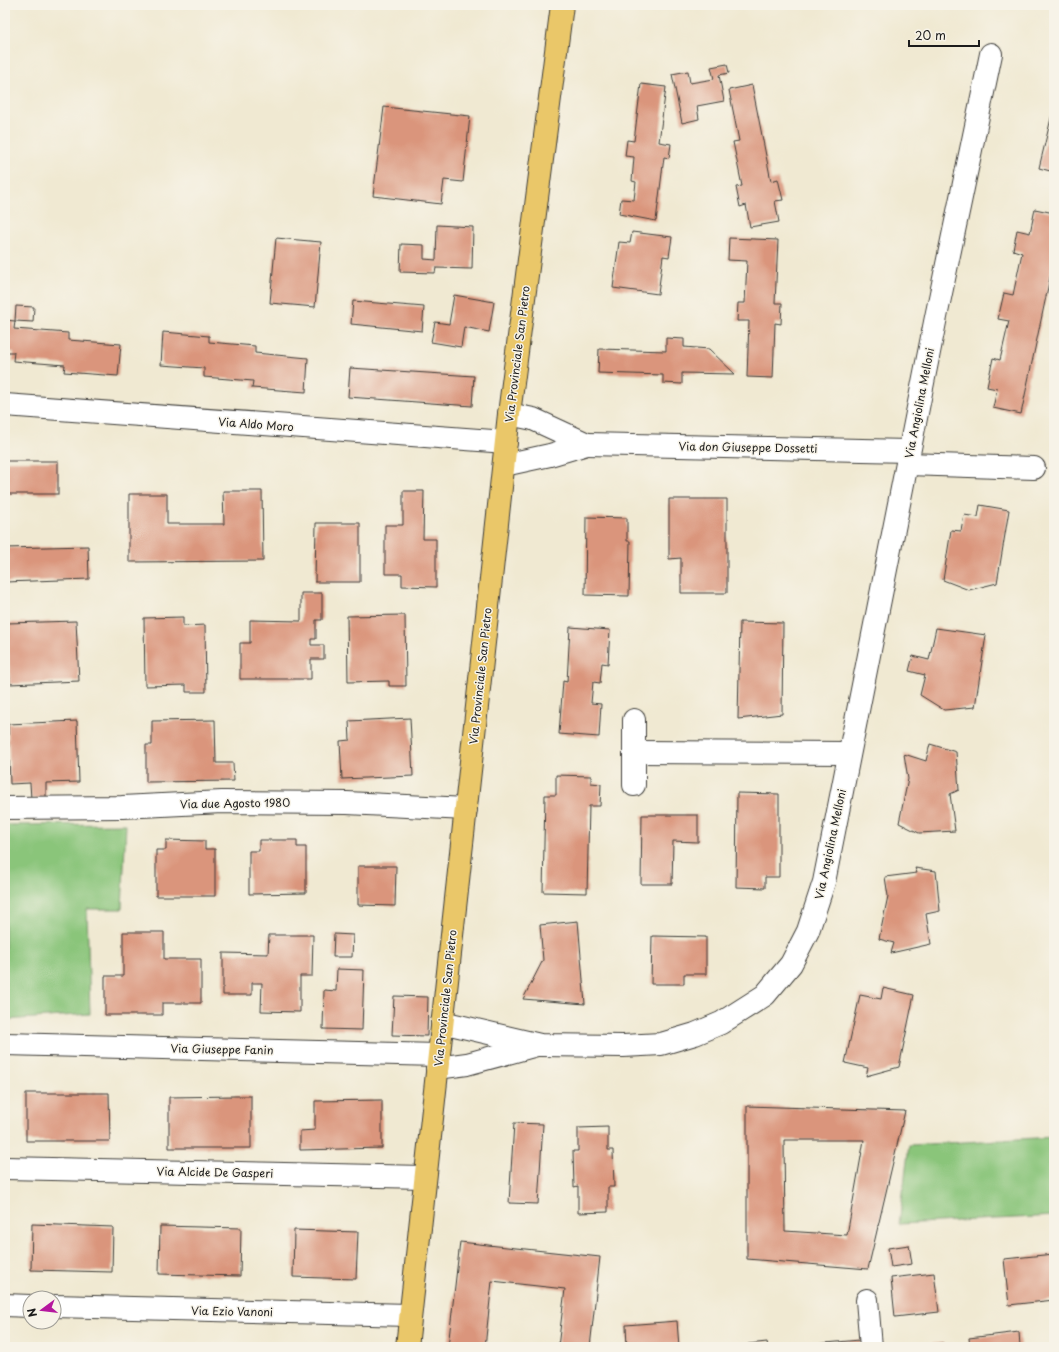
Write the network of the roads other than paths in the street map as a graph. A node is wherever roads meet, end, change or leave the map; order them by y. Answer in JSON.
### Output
{"nodes":[{"id":1,"x":562,"y":5,"type":"edge"},
{"id":2,"x":991,"y":54,"type":"dead end"},
{"id":3,"x":5,"y":405,"type":"edge"},
{"id":4,"x":509,"y":414,"type":"junction"},
{"id":5,"x":506,"y":442,"type":"junction"},
{"id":6,"x":587,"y":444,"type":"junction"},
{"id":7,"x":908,"y":457,"type":"junction"},
{"id":8,"x":504,"y":465,"type":"junction"},
{"id":9,"x":1034,"y":468,"type":"dead end"},
{"id":10,"x":634,"y":720,"type":"dead end"},
{"id":11,"x":634,"y":752,"type":"junction"},
{"id":12,"x":849,"y":753,"type":"junction"},
{"id":13,"x":634,"y":785,"type":"dead end"},
{"id":14,"x":5,"y":808,"type":"edge"},
{"id":15,"x":466,"y":809,"type":"junction"},
{"id":16,"x":442,"y":1022,"type":"junction"},
{"id":17,"x":5,"y":1044,"type":"edge"},
{"id":18,"x":540,"y":1045,"type":"junction"},
{"id":19,"x":438,"y":1062,"type":"junction"},
{"id":20,"x":5,"y":1168,"type":"edge"},
{"id":21,"x":425,"y":1177,"type":"junction"},
{"id":22,"x":867,"y":1300,"type":"dead end"},
{"id":23,"x":5,"y":1305,"type":"edge"},
{"id":24,"x":22,"y":1306,"type":"edge"},
{"id":25,"x":62,"y":1306,"type":"edge"},
{"id":26,"x":410,"y":1314,"type":"junction"},
{"id":27,"x":407,"y":1347,"type":"edge"},
{"id":28,"x":871,"y":1347,"type":"edge"}],
"edges":[{"from":1,"to":4,"type":"main road","name":"Via Provinciale San Pietro"},
{"from":2,"to":7,"type":"street","name":"Via Angiolina Melloni"},
{"from":3,"to":5,"type":"street","name":"Via Aldo Moro"},
{"from":4,"to":5,"type":"main road","name":"Via Provinciale San Pietro"},
{"from":4,"to":6,"type":"street","name":"Via don Giuseppe Dossetti"},
{"from":5,"to":8,"type":"main road","name":"Via Provinciale San Pietro"},
{"from":6,"to":7,"type":"street","name":"Via don Giuseppe Dossetti"},
{"from":6,"to":8,"type":"street","name":"Via don Giuseppe Dossetti"},
{"from":7,"to":9,"type":"street","name":"Via don Giuseppe Dossetti"},
{"from":7,"to":12,"type":"street","name":"Via Angiolina Melloni"},
{"from":8,"to":15,"type":"main road","name":"Via Provinciale San Pietro"},
{"from":10,"to":11,"type":"street"},
{"from":11,"to":12,"type":"street"},
{"from":11,"to":13,"type":"street"},
{"from":12,"to":18,"type":"street","name":"Via Angiolina Melloni"},
{"from":14,"to":15,"type":"street","name":"Via due Agosto 1980"},
{"from":15,"to":16,"type":"main road","name":"Via Provinciale San Pietro"},
{"from":16,"to":18,"type":"street","name":"Via Angiolina Melloni"},
{"from":16,"to":19,"type":"main road","name":"Via Provinciale San Pietro"},
{"from":17,"to":19,"type":"street","name":"Via Giuseppe Fanin"},
{"from":18,"to":19,"type":"street","name":"Via Angiolina Melloni"},
{"from":19,"to":21,"type":"main road","name":"Via Provinciale San Pietro"},
{"from":20,"to":21,"type":"street","name":"Via Alcide De Gasperi"},
{"from":21,"to":26,"type":"main road","name":"Via Provinciale San Pietro"},
{"from":22,"to":28,"type":"street"},
{"from":23,"to":24,"type":"street"},
{"from":25,"to":26,"type":"street","name":"Via Ezio Vanoni"},
{"from":26,"to":27,"type":"main road","name":"Via Provinciale San Pietro"}]}
